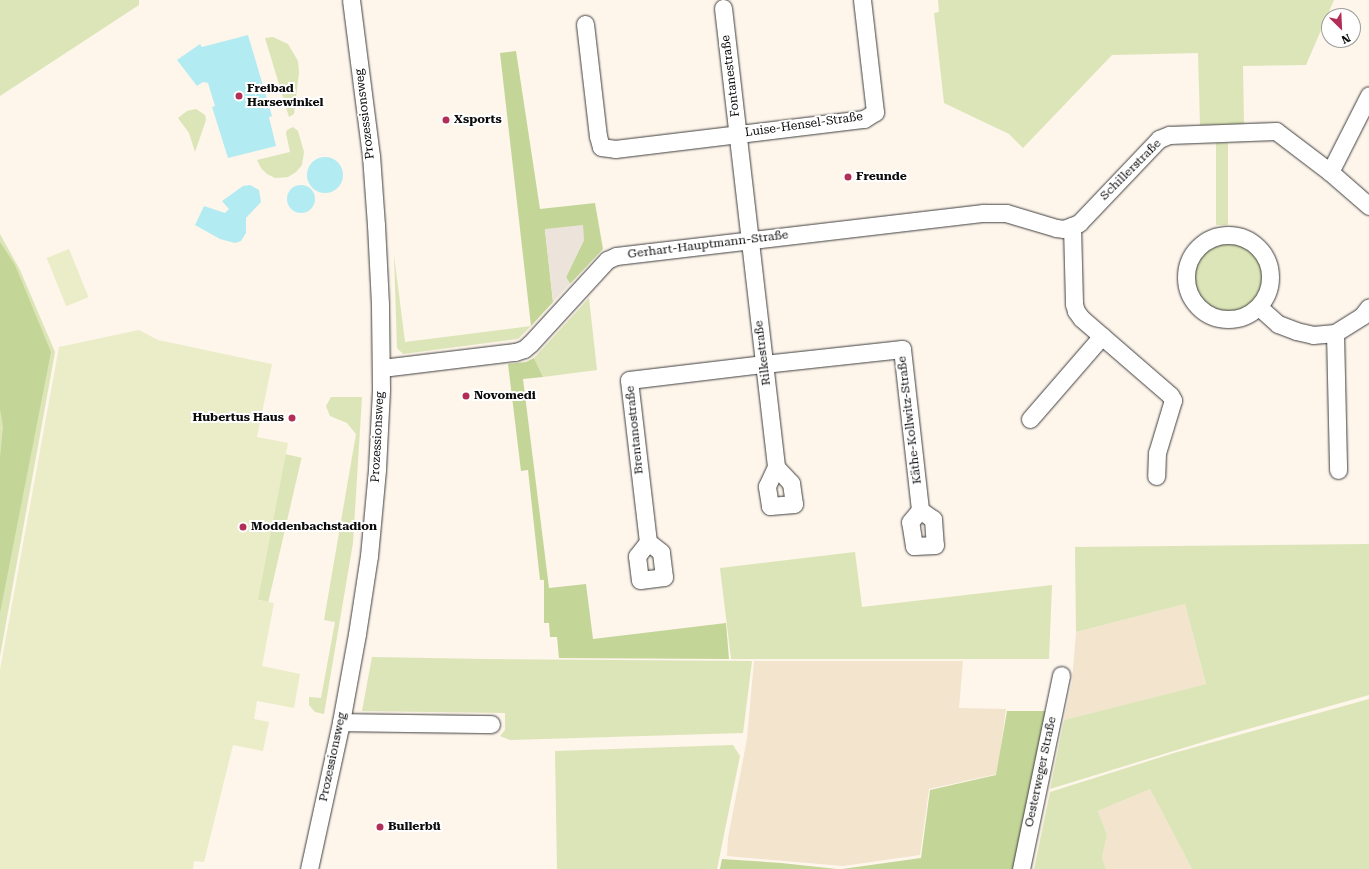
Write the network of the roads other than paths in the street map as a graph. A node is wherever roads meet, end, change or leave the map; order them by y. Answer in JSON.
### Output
{"nodes":[{"id":1,"x":351,"y":0,"type":"edge"},
{"id":2,"x":862,"y":0,"type":"edge"},
{"id":3,"x":723,"y":8,"type":"dead end"},
{"id":4,"x":585,"y":24,"type":"dead end"},
{"id":5,"x":1369,"y":95,"type":"edge"},
{"id":6,"x":738,"y":134,"type":"junction"},
{"id":7,"x":1330,"y":172,"type":"junction"},
{"id":8,"x":1369,"y":206,"type":"edge"},
{"id":9,"x":1072,"y":226,"type":"junction"},
{"id":10,"x":750,"y":240,"type":"junction"},
{"id":11,"x":1259,"y":307,"type":"junction"},
{"id":12,"x":1369,"y":307,"type":"edge"},
{"id":13,"x":1335,"y":333,"type":"junction"},
{"id":14,"x":1102,"y":336,"type":"junction"},
{"id":15,"x":764,"y":364,"type":"junction"},
{"id":16,"x":382,"y":368,"type":"junction"},
{"id":17,"x":1030,"y":418,"type":"dead end"},
{"id":18,"x":776,"y":467,"type":"dead end"},
{"id":19,"x":1338,"y":470,"type":"dead end"},
{"id":20,"x":1156,"y":476,"type":"dead end"},
{"id":21,"x":920,"y":510,"type":"dead end"},
{"id":22,"x":648,"y":542,"type":"dead end"},
{"id":23,"x":1061,"y":675,"type":"dead end"},
{"id":24,"x":341,"y":722,"type":"junction"},
{"id":25,"x":491,"y":724,"type":"dead end"},
{"id":26,"x":309,"y":869,"type":"edge"},
{"id":27,"x":1021,"y":869,"type":"edge"}],
"edges":[{"from":1,"to":16,"type":"street","name":"Prozessionsweg"},
{"from":2,"to":6,"type":"street","name":"Luise-Hensel-Straße"},
{"from":3,"to":6,"type":"street","name":"Fontanestraße"},
{"from":4,"to":6,"type":"street"},
{"from":5,"to":7,"type":"street"},
{"from":6,"to":10,"type":"street","name":"Fontanestraße"},
{"from":7,"to":8,"type":"street","name":"Schillerstraße"},
{"from":7,"to":9,"type":"street","name":"Schillerstraße"},
{"from":9,"to":10,"type":"street","name":"Gerhart-Hauptmann-Straße"},
{"from":9,"to":14,"type":"street"},
{"from":10,"to":15,"type":"street","name":"Rilkestraße"},
{"from":10,"to":16,"type":"street","name":"Gerhart-Hauptmann-Straße"},
{"from":11,"to":11,"type":"street"},
{"from":11,"to":13,"type":"street"},
{"from":12,"to":13,"type":"street"},
{"from":13,"to":19,"type":"street"},
{"from":14,"to":17,"type":"street"},
{"from":14,"to":20,"type":"street"},
{"from":15,"to":18,"type":"street","name":"Rilkestraße"},
{"from":15,"to":21,"type":"street","name":"Käthe-Kollwitz-Straße"},
{"from":15,"to":22,"type":"street","name":"Brentanostraße"},
{"from":16,"to":24,"type":"street","name":"Prozessionsweg"},
{"from":23,"to":27,"type":"street","name":"Oesterweger Straße"},
{"from":24,"to":25,"type":"street"},
{"from":24,"to":26,"type":"street","name":"Prozessionsweg"}]}
